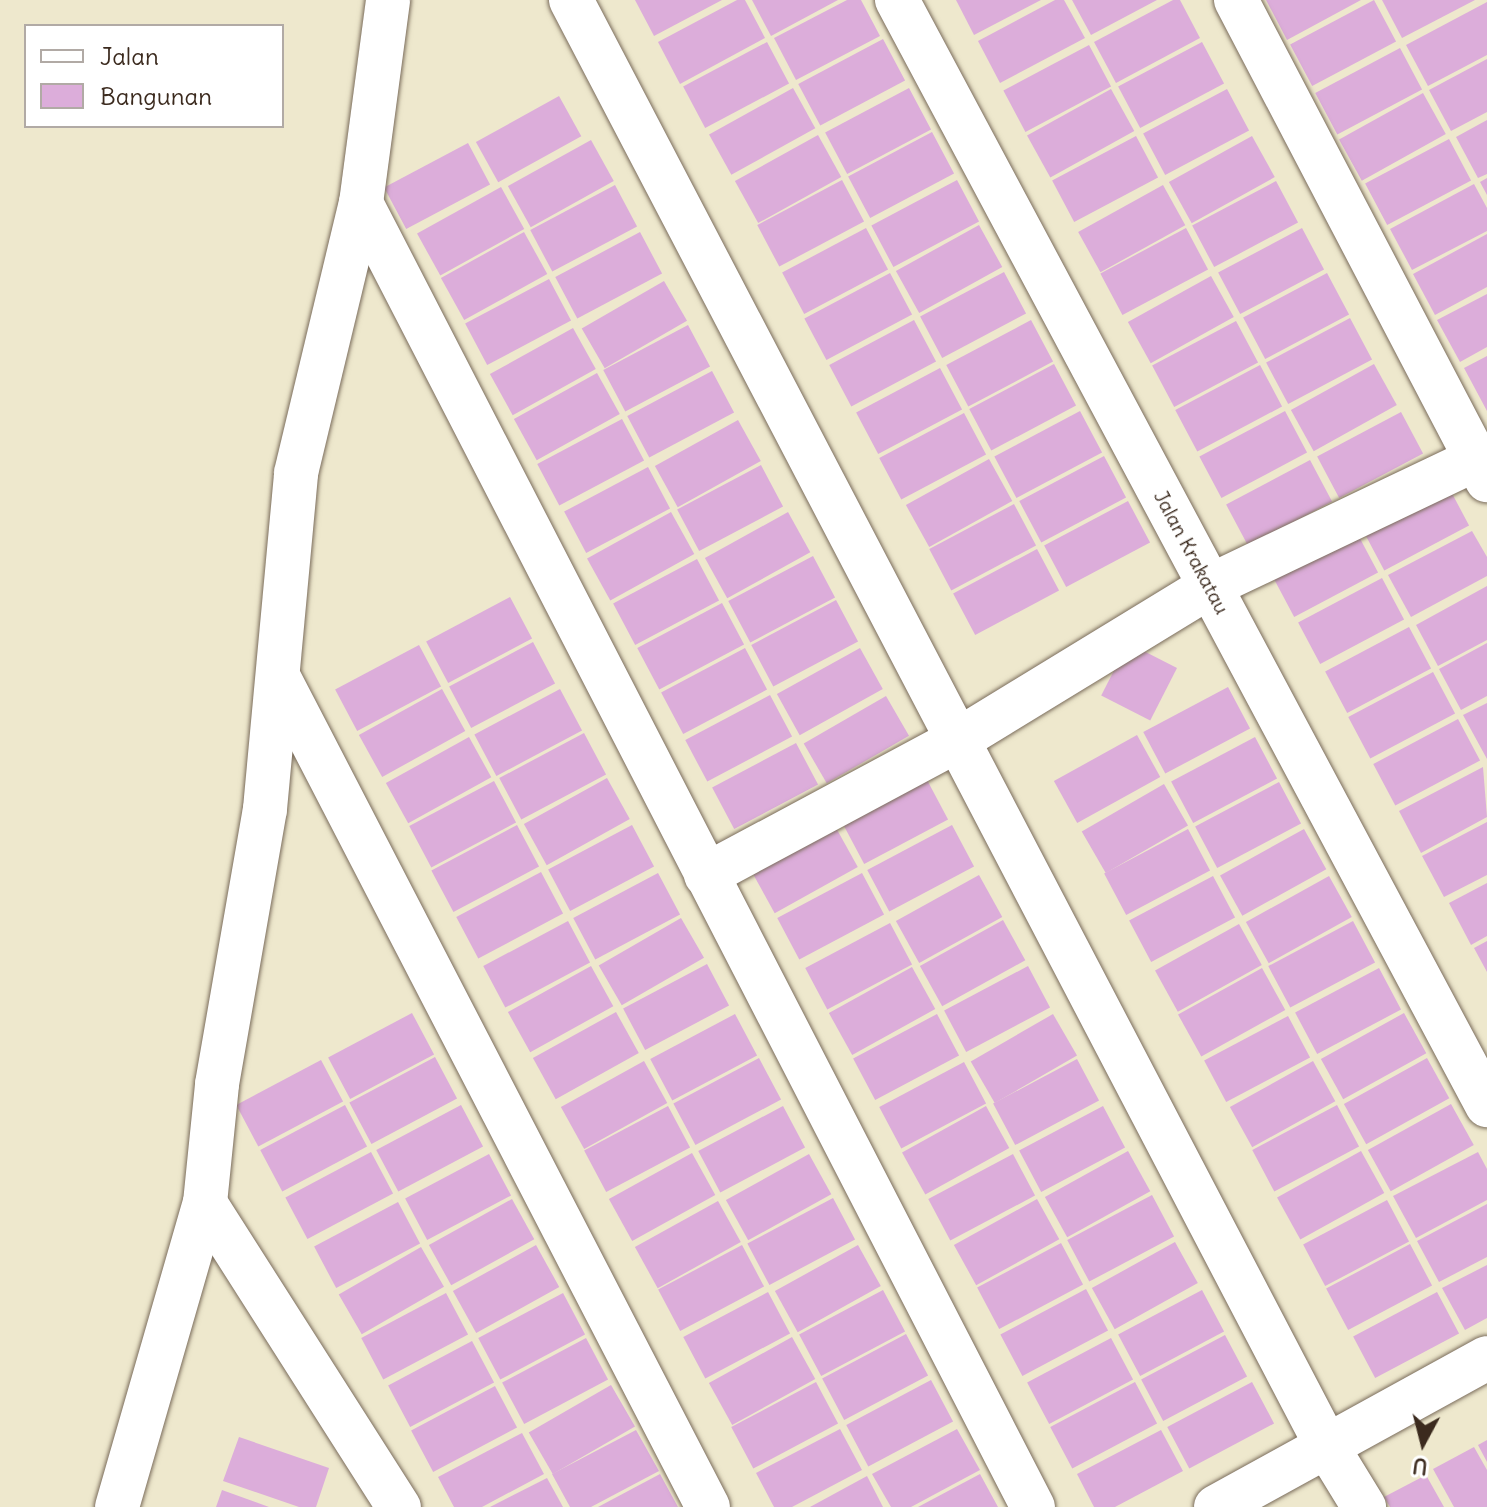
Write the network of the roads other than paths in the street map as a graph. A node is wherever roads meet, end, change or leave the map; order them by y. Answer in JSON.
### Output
{"nodes":[{"id":1,"x":388,"y":0,"type":"edge"},
{"id":2,"x":571,"y":0,"type":"edge"},
{"id":3,"x":897,"y":0,"type":"edge"},
{"id":4,"x":1236,"y":0,"type":"edge"},
{"id":5,"x":361,"y":203,"type":"junction"},
{"id":6,"x":1482,"y":470,"type":"edge"},
{"id":7,"x":1210,"y":586,"type":"junction"},
{"id":8,"x":280,"y":680,"type":"junction"},
{"id":9,"x":958,"y":740,"type":"junction"},
{"id":10,"x":706,"y":875,"type":"junction"},
{"id":11,"x":1487,"y":1105,"type":"edge"},
{"id":12,"x":205,"y":1203,"type":"junction"},
{"id":13,"x":1487,"y":1358,"type":"edge"},
{"id":14,"x":1326,"y":1445,"type":"junction"},
{"id":15,"x":117,"y":1507,"type":"edge"},
{"id":16,"x":399,"y":1507,"type":"edge"},
{"id":17,"x":708,"y":1507,"type":"edge"},
{"id":18,"x":1033,"y":1507,"type":"edge"},
{"id":19,"x":1216,"y":1507,"type":"edge"},
{"id":20,"x":1364,"y":1507,"type":"edge"}],
"edges":[{"from":1,"to":5,"type":"street"},
{"from":2,"to":9,"type":"street"},
{"from":3,"to":7,"type":"street","name":"Jalan Krakatau"},
{"from":4,"to":6,"type":"street"},
{"from":5,"to":8,"type":"street"},
{"from":5,"to":10,"type":"street"},
{"from":6,"to":7,"type":"street"},
{"from":7,"to":9,"type":"street"},
{"from":7,"to":11,"type":"street","name":"Jalan Krakatau"},
{"from":8,"to":12,"type":"street"},
{"from":8,"to":17,"type":"street"},
{"from":9,"to":10,"type":"street"},
{"from":9,"to":14,"type":"street"},
{"from":10,"to":18,"type":"street"},
{"from":12,"to":15,"type":"street"},
{"from":12,"to":16,"type":"street"},
{"from":13,"to":14,"type":"street"},
{"from":14,"to":19,"type":"street"},
{"from":14,"to":20,"type":"street"}]}
